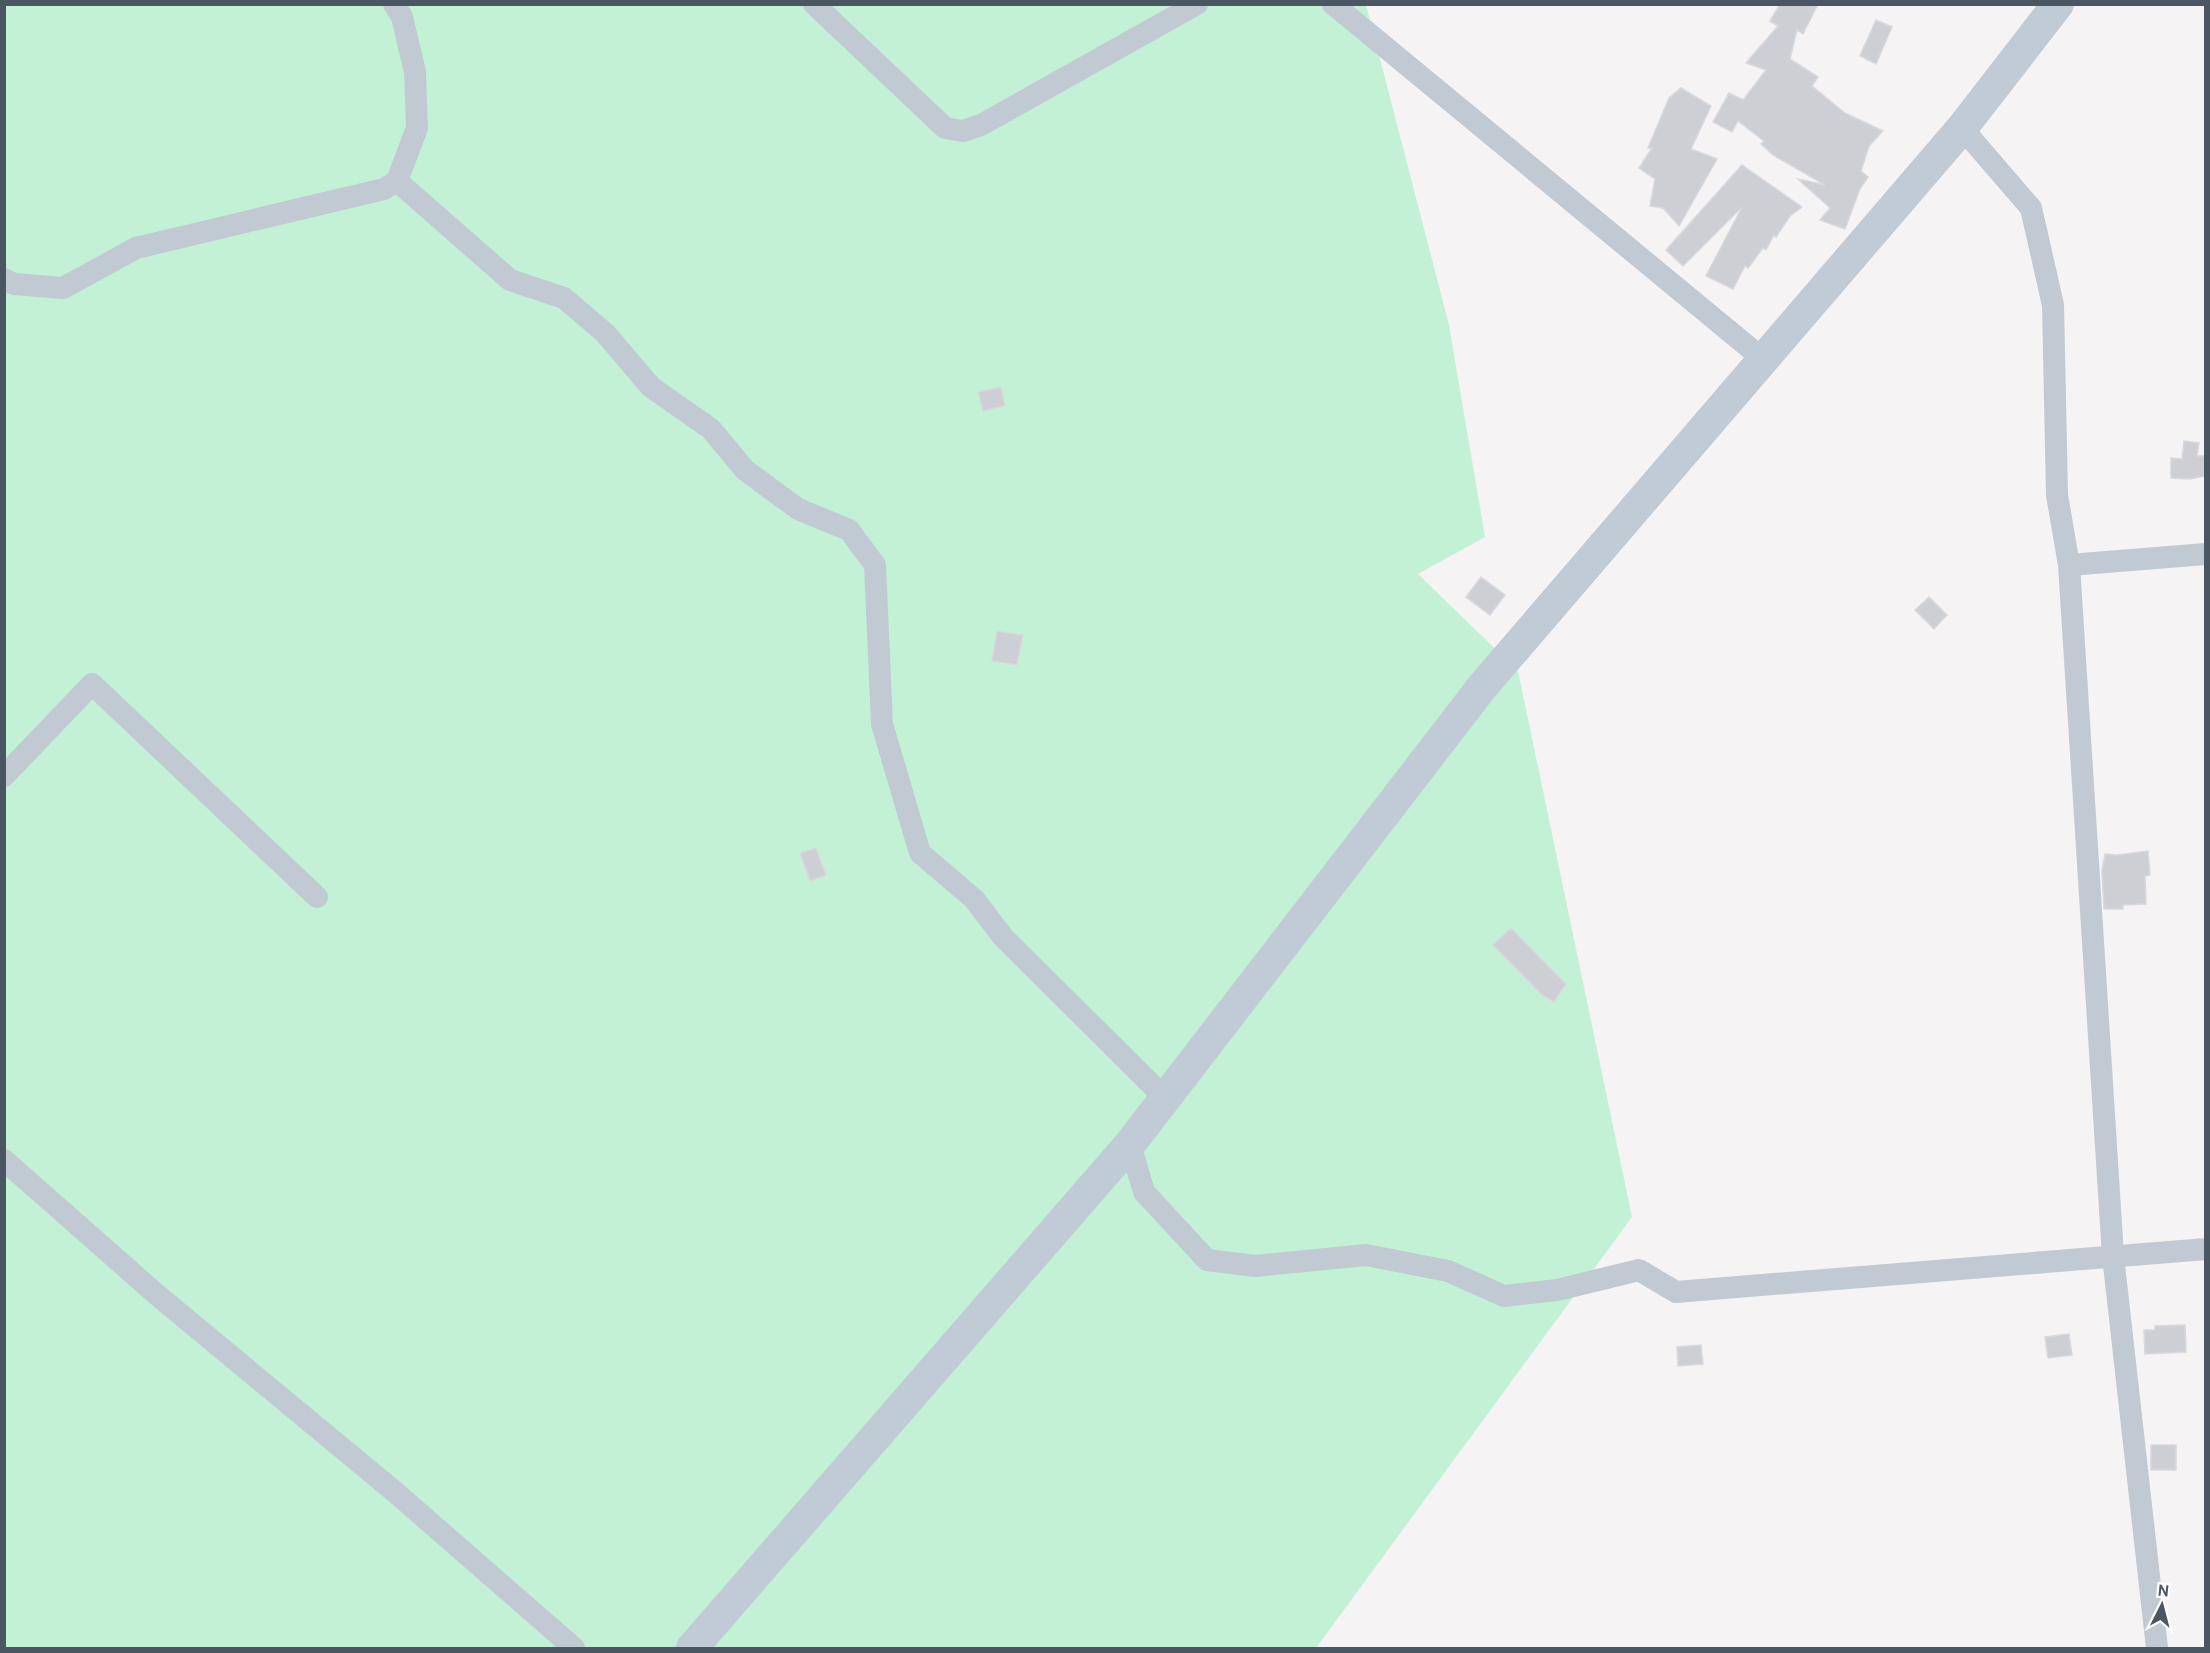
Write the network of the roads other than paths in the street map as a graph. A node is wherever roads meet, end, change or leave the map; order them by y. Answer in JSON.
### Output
{"nodes":[{"id":1,"x":394,"y":4,"type":"edge"},
{"id":2,"x":814,"y":4,"type":"edge"},
{"id":3,"x":1197,"y":4,"type":"edge"},
{"id":4,"x":1333,"y":4,"type":"edge"},
{"id":5,"x":2058,"y":4,"type":"edge"},
{"id":6,"x":1962,"y":128,"type":"junction"},
{"id":7,"x":397,"y":181,"type":"junction"},
{"id":8,"x":4,"y":279,"type":"edge"},
{"id":9,"x":1763,"y":359,"type":"junction"},
{"id":10,"x":2205,"y":554,"type":"edge"},
{"id":11,"x":2068,"y":565,"type":"junction"},
{"id":12,"x":4,"y":776,"type":"edge"},
{"id":13,"x":317,"y":897,"type":"dead end"},
{"id":14,"x":1165,"y":1098,"type":"junction"},
{"id":15,"x":1130,"y":1144,"type":"junction"},
{"id":16,"x":4,"y":1160,"type":"edge"},
{"id":17,"x":2205,"y":1249,"type":"edge"},
{"id":18,"x":2113,"y":1256,"type":"junction"},
{"id":19,"x":574,"y":1648,"type":"edge"},
{"id":20,"x":692,"y":1648,"type":"edge"},
{"id":21,"x":2157,"y":1648,"type":"edge"}],
"edges":[{"from":1,"to":7,"type":"street"},
{"from":2,"to":3,"type":"street"},
{"from":4,"to":9,"type":"street"},
{"from":5,"to":6,"type":"street"},
{"from":6,"to":9,"type":"street"},
{"from":6,"to":11,"type":"street"},
{"from":7,"to":8,"type":"street"},
{"from":7,"to":14,"type":"street"},
{"from":9,"to":14,"type":"street"},
{"from":10,"to":11,"type":"street"},
{"from":11,"to":18,"type":"street"},
{"from":12,"to":13,"type":"street"},
{"from":14,"to":15,"type":"street"},
{"from":15,"to":18,"type":"street"},
{"from":15,"to":20,"type":"street"},
{"from":16,"to":19,"type":"street"},
{"from":17,"to":18,"type":"street"},
{"from":18,"to":21,"type":"street"}]}
